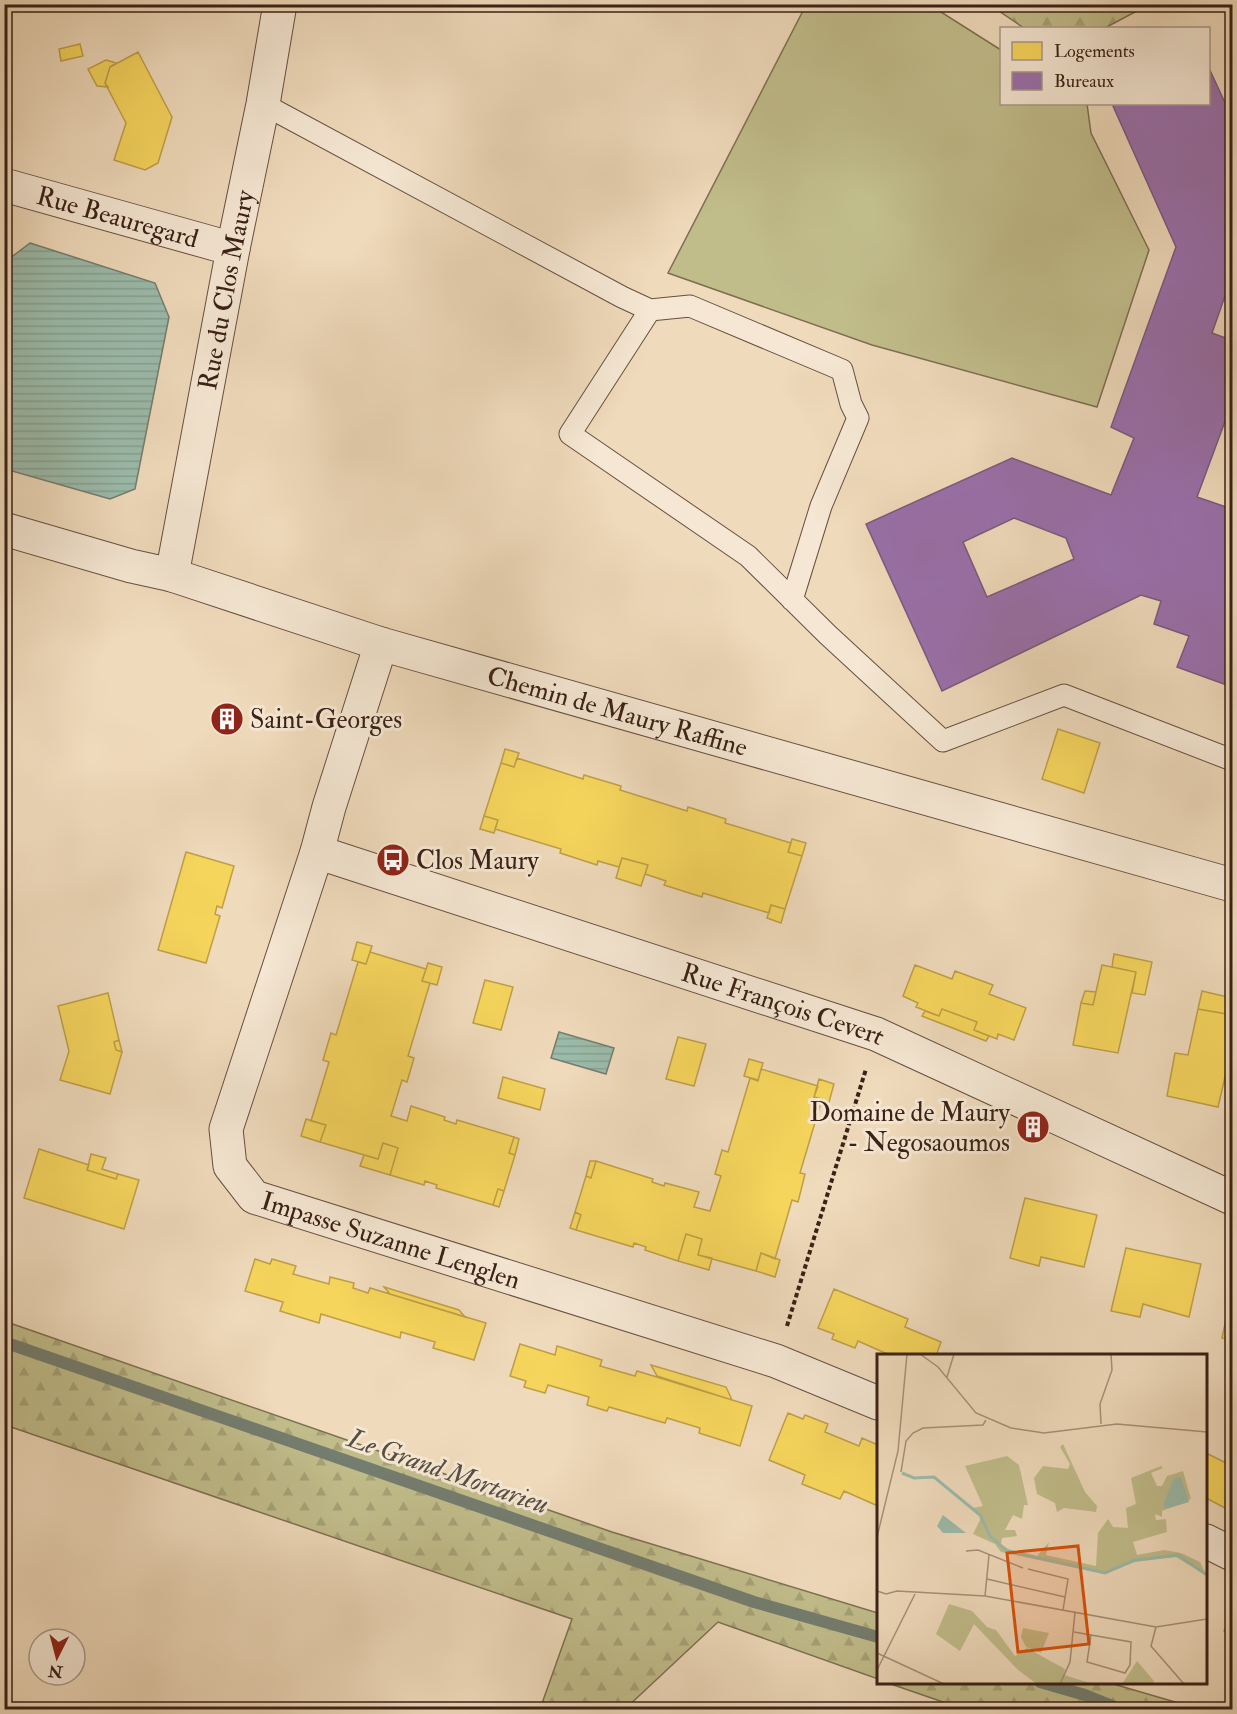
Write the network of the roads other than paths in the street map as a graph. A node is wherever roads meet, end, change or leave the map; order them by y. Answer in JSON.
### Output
{"nodes":[{"id":1,"x":280,"y":4,"type":"edge"},
{"id":2,"x":263,"y":104,"type":"junction"},
{"id":3,"x":4,"y":185,"type":"edge"},
{"id":4,"x":233,"y":249,"type":"junction"},
{"id":5,"x":650,"y":310,"type":"junction"},
{"id":6,"x":4,"y":529,"type":"edge"},
{"id":7,"x":172,"y":575,"type":"junction"},
{"id":8,"x":792,"y":600,"type":"junction"},
{"id":9,"x":381,"y":644,"type":"junction"},
{"id":10,"x":1233,"y":760,"type":"edge"},
{"id":11,"x":317,"y":852,"type":"junction"},
{"id":12,"x":1233,"y":885,"type":"edge"},
{"id":13,"x":1233,"y":1198,"type":"edge"},
{"id":14,"x":877,"y":1402,"type":"edge"},
{"id":15,"x":1207,"y":1541,"type":"edge"},
{"id":16,"x":1233,"y":1554,"type":"edge"}],
"edges":[{"from":1,"to":2,"type":"street","name":"Rue du Clos Maury"},
{"from":2,"to":4,"type":"street","name":"Rue du Clos Maury"},
{"from":2,"to":5,"type":"lane"},
{"from":3,"to":4,"type":"street","name":"Rue Beauregard"},
{"from":4,"to":7,"type":"street","name":"Rue du Clos Maury"},
{"from":5,"to":8,"type":"lane"},
{"from":5,"to":8,"type":"lane"},
{"from":6,"to":7,"type":"street","name":"Chemin de Maury Raffine"},
{"from":7,"to":9,"type":"street","name":"Chemin de Maury Raffine"},
{"from":8,"to":10,"type":"lane"},
{"from":9,"to":11,"type":"street","name":"Impasse Suzanne Lenglen"},
{"from":9,"to":12,"type":"street","name":"Chemin de Maury Raffine"},
{"from":11,"to":13,"type":"street","name":"Rue François Cevert"},
{"from":11,"to":14,"type":"street","name":"Impasse Suzanne Lenglen"},
{"from":15,"to":16,"type":"street"}]}
